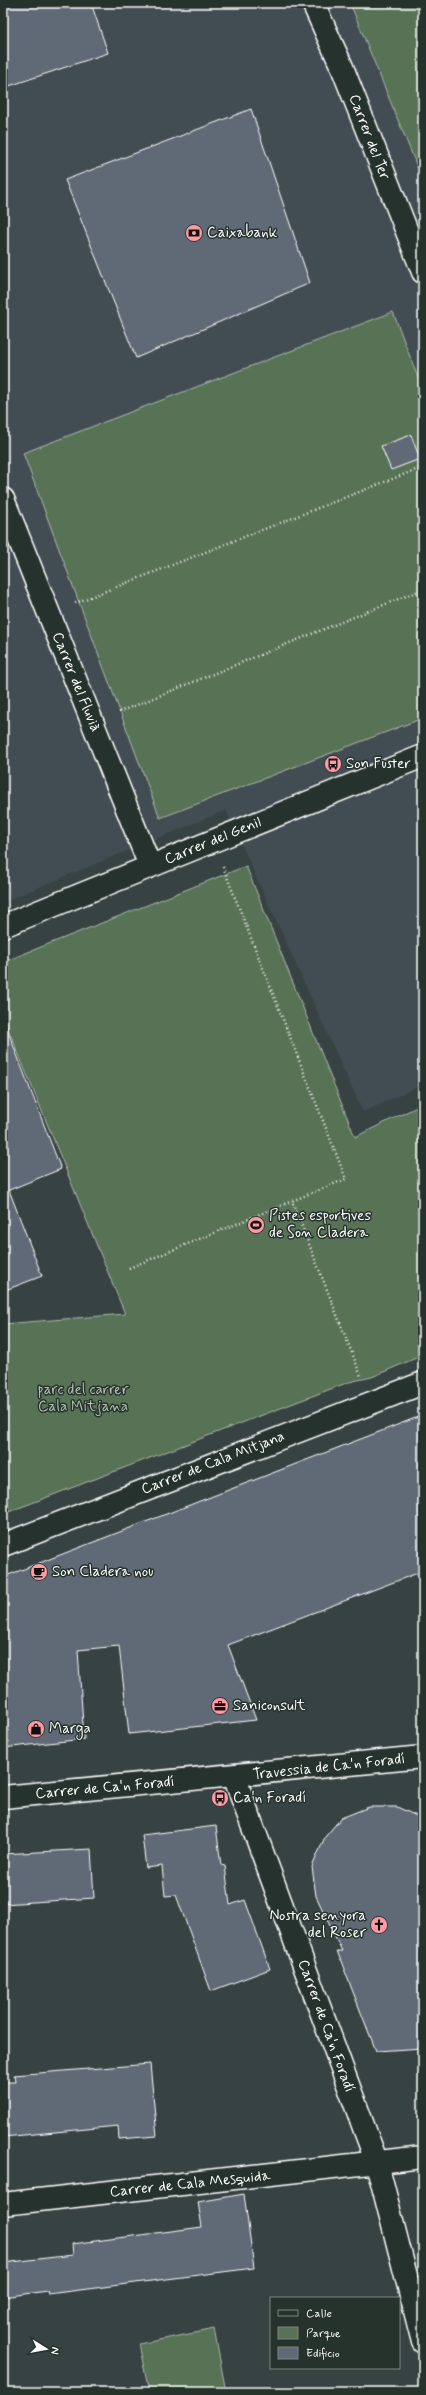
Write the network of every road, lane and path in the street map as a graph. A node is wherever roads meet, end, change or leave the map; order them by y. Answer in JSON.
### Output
{"nodes":[{"id":1,"x":312,"y":3,"type":"edge"},
{"id":2,"x":423,"y":272,"type":"edge"},
{"id":3,"x":423,"y":467,"type":"edge"},
{"id":4,"x":3,"y":499,"type":"edge"},
{"id":5,"x":423,"y":589,"type":"edge"},
{"id":6,"x":49,"y":613,"type":"junction"},
{"id":7,"x":92,"y":722,"type":"junction"},
{"id":8,"x":423,"y":756,"type":"edge"},
{"id":9,"x":213,"y":841,"type":"junction"},
{"id":10,"x":150,"y":866,"type":"junction"},
{"id":11,"x":3,"y":926,"type":"edge"},
{"id":12,"x":292,"y":1201,"type":"junction"},
{"id":13,"x":129,"y":1268,"type":"dead end"},
{"id":14,"x":423,"y":1383,"type":"edge"},
{"id":15,"x":372,"y":1403,"type":"junction"},
{"id":16,"x":3,"y":1545,"type":"edge"},
{"id":17,"x":423,"y":1757,"type":"edge"},
{"id":18,"x":234,"y":1776,"type":"junction"},
{"id":19,"x":3,"y":1797,"type":"edge"},
{"id":20,"x":423,"y":2157,"type":"edge"},
{"id":21,"x":377,"y":2163,"type":"junction"},
{"id":22,"x":3,"y":2204,"type":"edge"},
{"id":23,"x":423,"y":2342,"type":"edge"}],
"edges":[{"from":1,"to":2,"type":"street","name":"Carrer del Ter"},
{"from":3,"to":6,"type":"path"},
{"from":4,"to":6,"type":"street","name":"Carrer del Fluvià"},
{"from":5,"to":7,"type":"path"},
{"from":6,"to":7,"type":"street","name":"Carrer del Fluvià"},
{"from":7,"to":10,"type":"street","name":"Carrer del Fluvià"},
{"from":8,"to":9,"type":"street","name":"Carrer del Genil"},
{"from":9,"to":10,"type":"street","name":"Carrer del Genil"},
{"from":9,"to":12,"type":"path"},
{"from":10,"to":11,"type":"street","name":"Carrer del Genil"},
{"from":12,"to":13,"type":"path"},
{"from":12,"to":15,"type":"path"},
{"from":14,"to":15,"type":"street","name":"Carrer de Cala Mitjana"},
{"from":15,"to":16,"type":"street","name":"Carrer de Cala Mitjana"},
{"from":17,"to":18,"type":"street","name":"Travessia de Ca'n Foradí"},
{"from":18,"to":19,"type":"street","name":"Carrer de Ca'n Foradí"},
{"from":18,"to":21,"type":"street","name":"Carrer de Ca'n Foradí"},
{"from":20,"to":21,"type":"street","name":"Carrer de Cala Mesquida"},
{"from":21,"to":22,"type":"street","name":"Carrer de Cala Mesquida"},
{"from":21,"to":23,"type":"street","name":"Carrer de Ca'n Foradí"}]}
